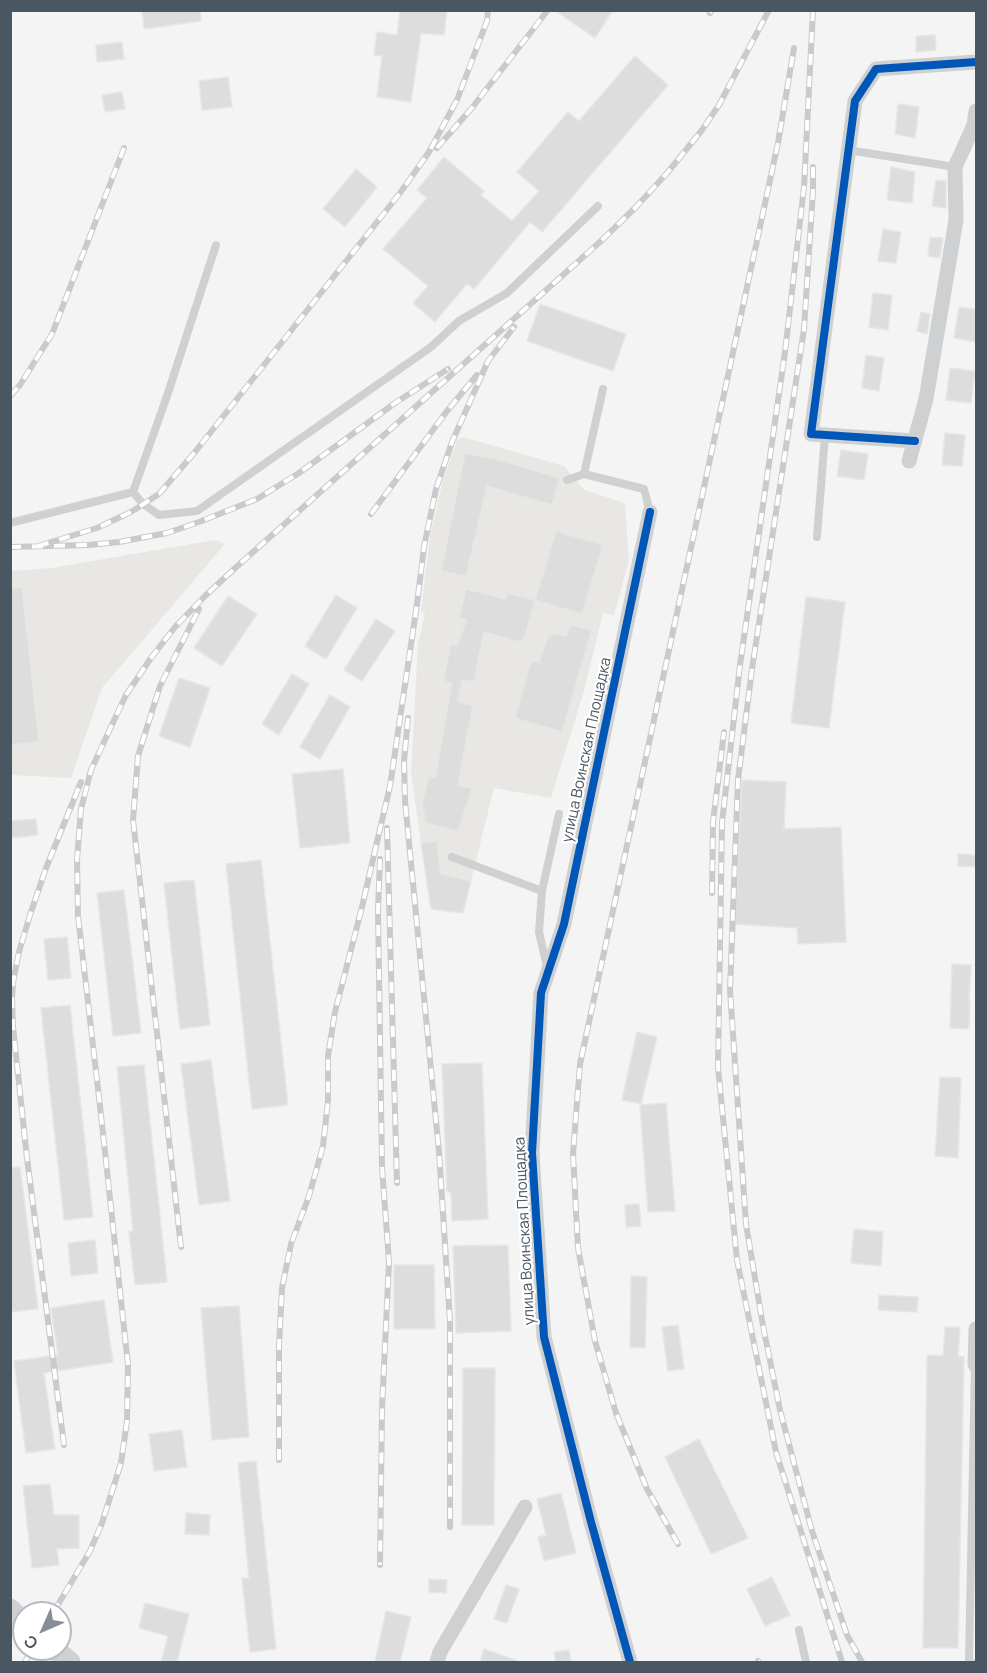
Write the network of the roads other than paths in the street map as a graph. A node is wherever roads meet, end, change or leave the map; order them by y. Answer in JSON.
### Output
{"nodes":[{"id":1,"x":976,"y":62,"type":"edge"},
{"id":2,"x":976,"y":111,"type":"edge"},
{"id":3,"x":848,"y":150,"type":"junction"},
{"id":4,"x":955,"y":167,"type":"junction"},
{"id":5,"x":598,"y":206,"type":"dead end"},
{"id":6,"x":216,"y":245,"type":"dead end"},
{"id":7,"x":603,"y":389,"type":"dead end"},
{"id":8,"x":825,"y":435,"type":"junction"},
{"id":9,"x":915,"y":441,"type":"junction"},
{"id":10,"x":909,"y":460,"type":"dead end"},
{"id":11,"x":584,"y":474,"type":"junction"},
{"id":12,"x":567,"y":480,"type":"dead end"},
{"id":13,"x":134,"y":492,"type":"junction"},
{"id":14,"x":650,"y":512,"type":"joint"},
{"id":15,"x":10,"y":523,"type":"edge"},
{"id":16,"x":817,"y":537,"type":"dead end"},
{"id":17,"x":559,"y":814,"type":"dead end"},
{"id":18,"x":452,"y":857,"type":"dead end"},
{"id":19,"x":542,"y":891,"type":"junction"},
{"id":20,"x":548,"y":971,"type":"junction"},
{"id":21,"x":976,"y":1329,"type":"edge"},
{"id":22,"x":976,"y":1365,"type":"edge"},
{"id":23,"x":525,"y":1507,"type":"dead end"},
{"id":24,"x":974,"y":1546,"type":"edge"},
{"id":25,"x":799,"y":1630,"type":"dead end"},
{"id":26,"x":437,"y":1662,"type":"edge"},
{"id":27,"x":630,"y":1662,"type":"edge"},
{"id":28,"x":806,"y":1662,"type":"edge"},
{"id":29,"x":971,"y":1662,"type":"edge"}],
"edges":[{"from":1,"to":3,"type":"street"},
{"from":2,"to":4,"type":"street"},
{"from":3,"to":4,"type":"lane"},
{"from":3,"to":8,"type":"street"},
{"from":4,"to":9,"type":"street"},
{"from":5,"to":13,"type":"lane"},
{"from":6,"to":13,"type":"lane"},
{"from":7,"to":11,"type":"lane"},
{"from":8,"to":9,"type":"street"},
{"from":8,"to":16,"type":"lane"},
{"from":9,"to":10,"type":"street"},
{"from":11,"to":12,"type":"lane"},
{"from":11,"to":14,"type":"lane"},
{"from":13,"to":15,"type":"lane"},
{"from":14,"to":20,"type":"street","name":"улица Воинская Площадка"},
{"from":17,"to":19,"type":"lane"},
{"from":18,"to":19,"type":"lane"},
{"from":19,"to":20,"type":"lane"},
{"from":20,"to":27,"type":"street","name":"улица Воинская Площадка"},
{"from":21,"to":22,"type":"street"},
{"from":22,"to":24,"type":"lane"},
{"from":23,"to":26,"type":"street"},
{"from":24,"to":29,"type":"lane"},
{"from":25,"to":28,"type":"lane"}]}
